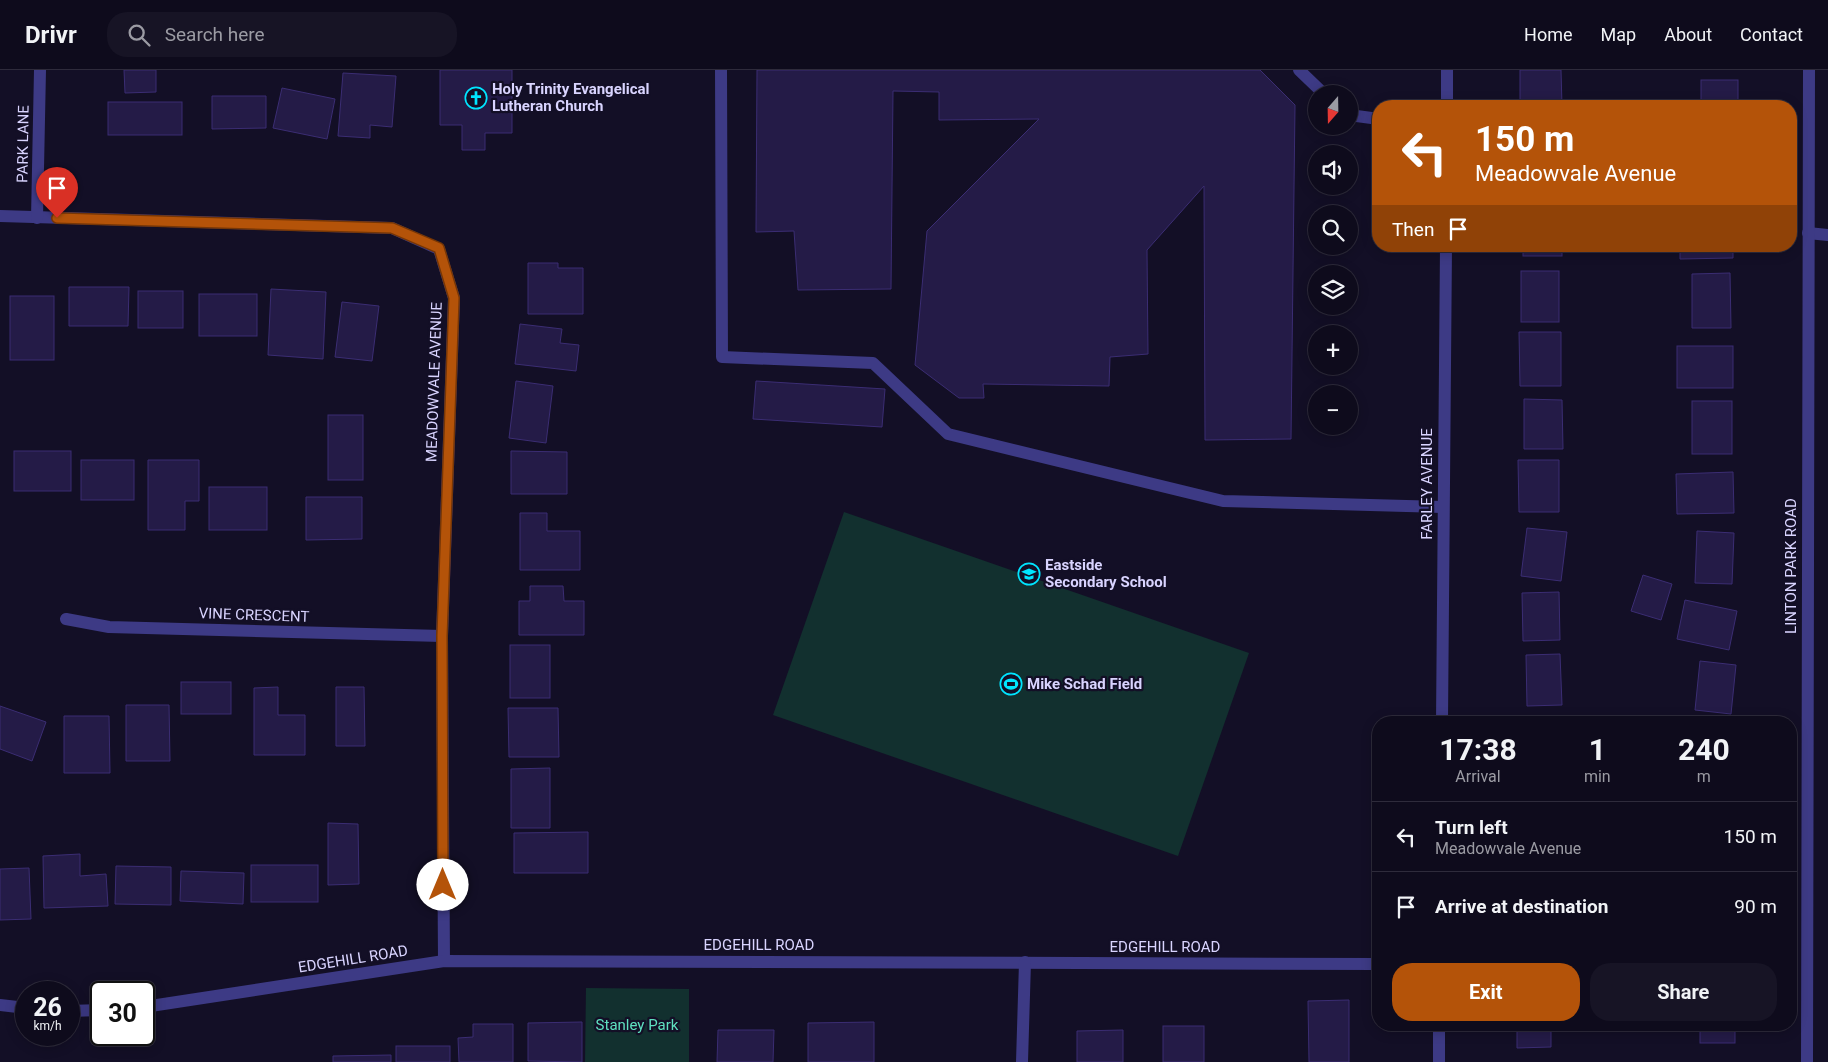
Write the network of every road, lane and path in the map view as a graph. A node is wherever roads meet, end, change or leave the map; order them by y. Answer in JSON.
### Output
{"nodes":[{"id":1,"x":40,"y":70,"type":"edge"},
{"id":2,"x":721,"y":70,"type":"edge"},
{"id":3,"x":1299,"y":70,"type":"edge"},
{"id":4,"x":1447,"y":70,"type":"edge"},
{"id":5,"x":1810,"y":70,"type":"edge"},
{"id":6,"x":1315,"y":85,"type":"edge"},
{"id":7,"x":1447,"y":100,"type":"edge"},
{"id":8,"x":1358,"y":116,"type":"edge"},
{"id":9,"x":1372,"y":118,"type":"edge"},
{"id":10,"x":0,"y":216,"type":"edge"},
{"id":11,"x":37,"y":218,"type":"junction"},
{"id":12,"x":1808,"y":233,"type":"junction"},
{"id":13,"x":1828,"y":235,"type":"edge"},
{"id":14,"x":1446,"y":252,"type":"edge"},
{"id":15,"x":1443,"y":507,"type":"junction"},
{"id":16,"x":66,"y":619,"type":"dead end"},
{"id":17,"x":442,"y":636,"type":"junction"},
{"id":18,"x":1442,"y":716,"type":"edge"},
{"id":19,"x":444,"y":961,"type":"junction"},
{"id":20,"x":1025,"y":962,"type":"junction"},
{"id":21,"x":1372,"y":964,"type":"edge"},
{"id":22,"x":0,"y":1005,"type":"edge"},
{"id":23,"x":155,"y":1005,"type":"edge"},
{"id":24,"x":15,"y":1007,"type":"edge"},
{"id":25,"x":1439,"y":1031,"type":"edge"},
{"id":26,"x":1022,"y":1062,"type":"edge"},
{"id":27,"x":1439,"y":1062,"type":"edge"},
{"id":28,"x":1807,"y":1062,"type":"edge"}],
"edges":[{"from":1,"to":11,"type":"street","name":"PARK LANE"},
{"from":2,"to":15,"type":"street"},
{"from":3,"to":6,"type":"street"},
{"from":4,"to":7,"type":"street"},
{"from":5,"to":12,"type":"street","name":"LINTON PARK ROAD"},
{"from":8,"to":9,"type":"street"},
{"from":10,"to":11,"type":"street","name":"MEADOWVALE AVENUE"},
{"from":11,"to":17,"type":"street","name":"MEADOWVALE AVENUE"},
{"from":12,"to":13,"type":"street"},
{"from":12,"to":28,"type":"street","name":"LINTON PARK ROAD"},
{"from":14,"to":15,"type":"street","name":"FARLEY AVENUE"},
{"from":15,"to":18,"type":"street","name":"FARLEY AVENUE"},
{"from":16,"to":17,"type":"street","name":"VINE CRESCENT"},
{"from":17,"to":19,"type":"street","name":"MEADOWVALE AVENUE"},
{"from":19,"to":20,"type":"street","name":"EDGEHILL ROAD"},
{"from":19,"to":23,"type":"street","name":"EDGEHILL ROAD"},
{"from":20,"to":21,"type":"street","name":"EDGEHILL ROAD"},
{"from":20,"to":26,"type":"street"},
{"from":22,"to":24,"type":"street"},
{"from":25,"to":27,"type":"street"}]}
